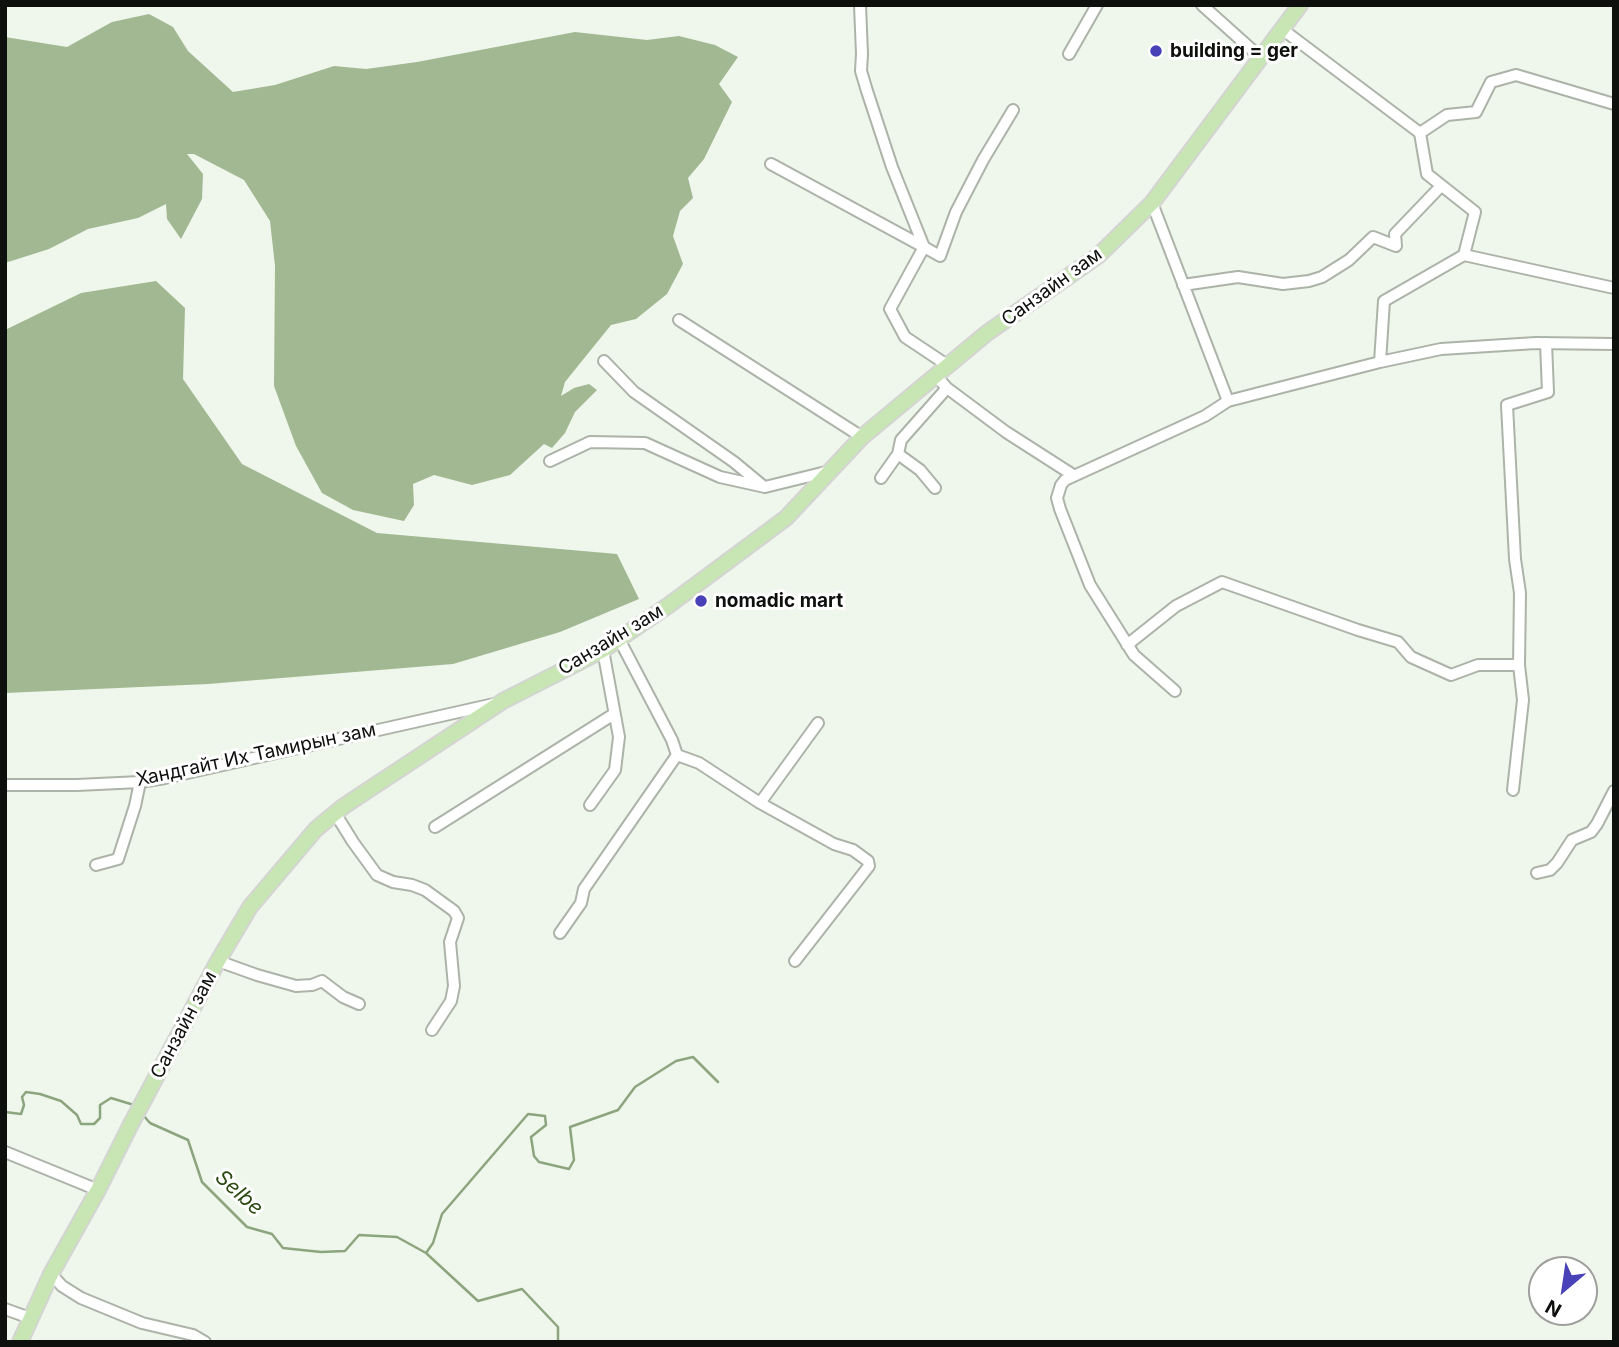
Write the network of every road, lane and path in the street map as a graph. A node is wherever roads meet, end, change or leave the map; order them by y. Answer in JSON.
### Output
{"nodes":[{"id":1,"x":860,"y":5,"type":"edge"},
{"id":2,"x":1097,"y":5,"type":"edge"},
{"id":3,"x":1202,"y":5,"type":"edge"},
{"id":4,"x":1300,"y":5,"type":"edge"},
{"id":5,"x":1282,"y":29,"type":"junction"},
{"id":6,"x":1069,"y":54,"type":"dead end"},
{"id":7,"x":1260,"y":57,"type":"junction"},
{"id":8,"x":1614,"y":104,"type":"edge"},
{"id":9,"x":1013,"y":110,"type":"dead end"},
{"id":10,"x":1420,"y":133,"type":"junction"},
{"id":11,"x":771,"y":164,"type":"dead end"},
{"id":12,"x":1441,"y":186,"type":"junction"},
{"id":13,"x":1152,"y":203,"type":"junction"},
{"id":14,"x":925,"y":247,"type":"junction"},
{"id":15,"x":1464,"y":255,"type":"junction"},
{"id":16,"x":1183,"y":285,"type":"junction"},
{"id":17,"x":1614,"y":288,"type":"edge"},
{"id":18,"x":679,"y":320,"type":"dead end"},
{"id":19,"x":1546,"y":343,"type":"junction"},
{"id":20,"x":1614,"y":344,"type":"edge"},
{"id":21,"x":604,"y":361,"type":"dead end"},
{"id":22,"x":1380,"y":362,"type":"junction"},
{"id":23,"x":947,"y":365,"type":"junction"},
{"id":24,"x":935,"y":375,"type":"junction"},
{"id":25,"x":947,"y":388,"type":"junction"},
{"id":26,"x":1228,"y":401,"type":"junction"},
{"id":27,"x":862,"y":437,"type":"junction"},
{"id":28,"x":898,"y":454,"type":"junction"},
{"id":29,"x":550,"y":461,"type":"dead end"},
{"id":30,"x":830,"y":471,"type":"junction"},
{"id":31,"x":1073,"y":475,"type":"junction"},
{"id":32,"x":881,"y":478,"type":"dead end"},
{"id":33,"x":765,"y":487,"type":"junction"},
{"id":34,"x":936,"y":488,"type":"dead end"},
{"id":35,"x":619,"y":639,"type":"junction"},
{"id":36,"x":1127,"y":645,"type":"junction"},
{"id":37,"x":603,"y":650,"type":"junction"},
{"id":38,"x":1519,"y":665,"type":"junction"},
{"id":39,"x":1175,"y":691,"type":"dead end"},
{"id":40,"x":503,"y":701,"type":"junction"},
{"id":41,"x":614,"y":714,"type":"junction"},
{"id":42,"x":818,"y":723,"type":"dead end"},
{"id":43,"x":677,"y":755,"type":"junction"},
{"id":44,"x":140,"y":782,"type":"junction"},
{"id":45,"x":5,"y":785,"type":"edge"},
{"id":46,"x":1513,"y":790,"type":"dead end"},
{"id":47,"x":1614,"y":791,"type":"edge"},
{"id":48,"x":760,"y":803,"type":"junction"},
{"id":49,"x":590,"y":805,"type":"dead end"},
{"id":50,"x":335,"y":813,"type":"junction"},
{"id":51,"x":435,"y":827,"type":"dead end"},
{"id":52,"x":96,"y":865,"type":"dead end"},
{"id":53,"x":1537,"y":873,"type":"dead end"},
{"id":54,"x":560,"y":933,"type":"dead end"},
{"id":55,"x":218,"y":961,"type":"junction"},
{"id":56,"x":795,"y":961,"type":"dead end"},
{"id":57,"x":359,"y":1004,"type":"dead end"},
{"id":58,"x":432,"y":1030,"type":"dead end"},
{"id":59,"x":5,"y":1152,"type":"edge"},
{"id":60,"x":98,"y":1190,"type":"junction"},
{"id":61,"x":51,"y":1274,"type":"junction"},
{"id":62,"x":5,"y":1309,"type":"edge"},
{"id":63,"x":30,"y":1318,"type":"junction"},
{"id":64,"x":20,"y":1342,"type":"edge"},
{"id":65,"x":205,"y":1342,"type":"edge"}],
"edges":[{"from":1,"to":14,"type":"street"},
{"from":2,"to":6,"type":"street"},
{"from":3,"to":7,"type":"street"},
{"from":4,"to":5,"type":"main road","name":"Санзайн зам"},
{"from":5,"to":7,"type":"main road","name":"Санзайн зам"},
{"from":5,"to":10,"type":"street"},
{"from":7,"to":13,"type":"main road","name":"Санзайн зам"},
{"from":8,"to":10,"type":"street"},
{"from":9,"to":14,"type":"street"},
{"from":10,"to":12,"type":"street"},
{"from":11,"to":14,"type":"street"},
{"from":12,"to":15,"type":"street"},
{"from":12,"to":16,"type":"street"},
{"from":13,"to":16,"type":"street"},
{"from":13,"to":23,"type":"main road","name":"Санзайн зам"},
{"from":14,"to":23,"type":"street"},
{"from":15,"to":17,"type":"street"},
{"from":15,"to":22,"type":"street"},
{"from":16,"to":26,"type":"street"},
{"from":18,"to":27,"type":"street"},
{"from":19,"to":20,"type":"street"},
{"from":19,"to":22,"type":"street"},
{"from":19,"to":38,"type":"street"},
{"from":21,"to":33,"type":"street"},
{"from":22,"to":26,"type":"street"},
{"from":23,"to":24,"type":"main road","name":"Санзайн зам"},
{"from":24,"to":25,"type":"street"},
{"from":24,"to":27,"type":"main road","name":"Санзайн зам"},
{"from":25,"to":28,"type":"street"},
{"from":25,"to":31,"type":"street"},
{"from":26,"to":31,"type":"street"},
{"from":27,"to":30,"type":"main road","name":"Санзайн зам"},
{"from":28,"to":32,"type":"street"},
{"from":28,"to":34,"type":"street"},
{"from":29,"to":33,"type":"street"},
{"from":30,"to":33,"type":"street"},
{"from":30,"to":35,"type":"main road","name":"Санзайн зам"},
{"from":31,"to":36,"type":"street"},
{"from":35,"to":37,"type":"main road","name":"Санзайн зам"},
{"from":35,"to":43,"type":"street"},
{"from":36,"to":38,"type":"street"},
{"from":36,"to":39,"type":"street"},
{"from":37,"to":40,"type":"main road","name":"Санзайн зам"},
{"from":37,"to":41,"type":"street"},
{"from":38,"to":46,"type":"street"},
{"from":40,"to":44,"type":"street","name":"Хандгайт Их Тамирын зам"},
{"from":40,"to":50,"type":"main road","name":"Санзайн зам"},
{"from":41,"to":49,"type":"street"},
{"from":41,"to":51,"type":"street"},
{"from":42,"to":48,"type":"street"},
{"from":43,"to":48,"type":"street"},
{"from":43,"to":54,"type":"street"},
{"from":44,"to":45,"type":"street","name":"Хандгайт Их Тамирын зам"},
{"from":44,"to":52,"type":"street"},
{"from":47,"to":53,"type":"street"},
{"from":48,"to":56,"type":"street"},
{"from":50,"to":55,"type":"main road","name":"Санзайн зам"},
{"from":50,"to":58,"type":"street"},
{"from":55,"to":57,"type":"street"},
{"from":55,"to":60,"type":"main road","name":"Санзайн зам"},
{"from":59,"to":60,"type":"street"},
{"from":60,"to":61,"type":"main road","name":"Санзайн зам"},
{"from":61,"to":63,"type":"main road","name":"Санзайн зам"},
{"from":61,"to":65,"type":"street"},
{"from":62,"to":63,"type":"street"},
{"from":63,"to":64,"type":"main road","name":"Санзайн зам"}]}
